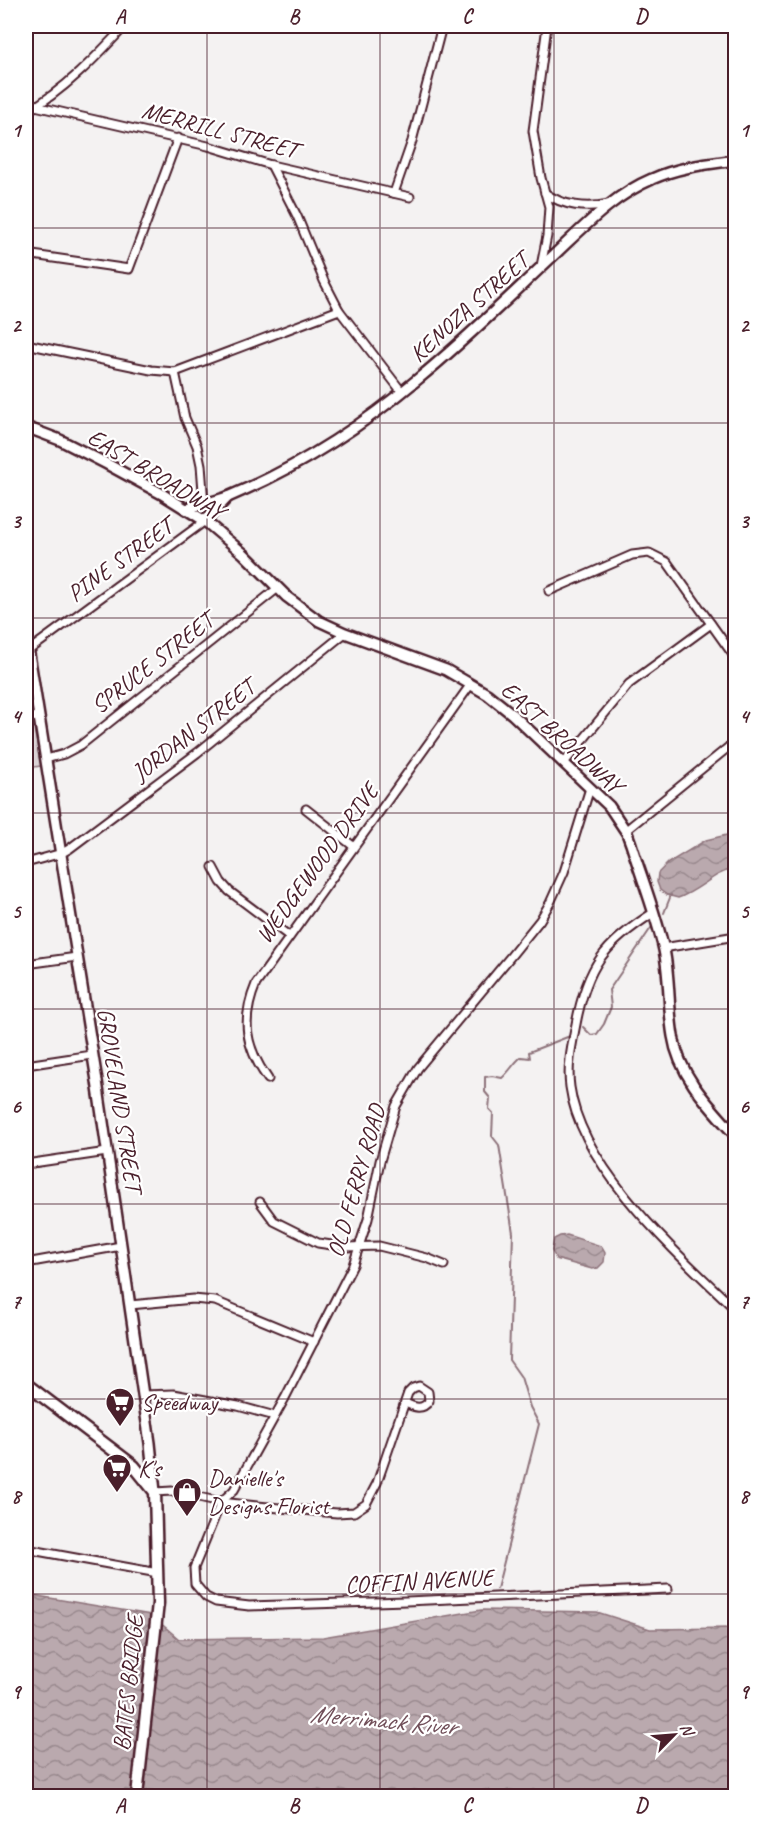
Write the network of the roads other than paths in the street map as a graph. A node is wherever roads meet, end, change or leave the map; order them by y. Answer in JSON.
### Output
{"nodes":[{"id":1,"x":125,"y":26,"type":"edge"},
{"id":2,"x":442,"y":26,"type":"edge"},
{"id":3,"x":547,"y":26,"type":"edge"},
{"id":4,"x":35,"y":106,"type":"junction"},
{"id":5,"x":26,"y":112,"type":"edge"},
{"id":6,"x":178,"y":138,"type":"junction"},
{"id":7,"x":735,"y":160,"type":"edge"},
{"id":8,"x":271,"y":165,"type":"junction"},
{"id":9,"x":394,"y":193,"type":"junction"},
{"id":10,"x":545,"y":193,"type":"junction"},
{"id":11,"x":410,"y":196,"type":"dead end"},
{"id":12,"x":613,"y":202,"type":"junction"},
{"id":13,"x":26,"y":254,"type":"edge"},
{"id":14,"x":541,"y":267,"type":"junction"},
{"id":15,"x":339,"y":310,"type":"junction"},
{"id":16,"x":26,"y":344,"type":"edge"},
{"id":17,"x":175,"y":372,"type":"junction"},
{"id":18,"x":402,"y":392,"type":"junction"},
{"id":19,"x":26,"y":427,"type":"edge"},
{"id":20,"x":230,"y":496,"type":"junction"},
{"id":21,"x":204,"y":504,"type":"junction"},
{"id":22,"x":186,"y":509,"type":"junction"},
{"id":23,"x":205,"y":521,"type":"junction"},
{"id":24,"x":278,"y":588,"type":"junction"},
{"id":25,"x":549,"y":591,"type":"dead end"},
{"id":26,"x":711,"y":624,"type":"junction"},
{"id":27,"x":345,"y":633,"type":"junction"},
{"id":28,"x":26,"y":635,"type":"edge"},
{"id":29,"x":28,"y":651,"type":"junction"},
{"id":30,"x":735,"y":659,"type":"edge"},
{"id":31,"x":471,"y":684,"type":"junction"},
{"id":32,"x":39,"y":717,"type":"junction"},
{"id":33,"x":26,"y":718,"type":"edge"},
{"id":34,"x":735,"y":741,"type":"edge"},
{"id":35,"x":46,"y":759,"type":"junction"},
{"id":36,"x":564,"y":763,"type":"junction"},
{"id":37,"x":590,"y":788,"type":"junction"},
{"id":38,"x":306,"y":809,"type":"dead end"},
{"id":39,"x":626,"y":831,"type":"junction"},
{"id":40,"x":354,"y":846,"type":"junction"},
{"id":41,"x":62,"y":853,"type":"junction"},
{"id":42,"x":26,"y":863,"type":"edge"},
{"id":43,"x":213,"y":867,"type":"dead end"},
{"id":44,"x":653,"y":913,"type":"junction"},
{"id":45,"x":289,"y":936,"type":"junction"},
{"id":46,"x":735,"y":936,"type":"edge"},
{"id":47,"x":663,"y":948,"type":"junction"},
{"id":48,"x":77,"y":957,"type":"junction"},
{"id":49,"x":26,"y":964,"type":"edge"},
{"id":50,"x":92,"y":1055,"type":"junction"},
{"id":51,"x":26,"y":1065,"type":"edge"},
{"id":52,"x":268,"y":1078,"type":"dead end"},
{"id":53,"x":735,"y":1136,"type":"edge"},
{"id":54,"x":107,"y":1152,"type":"junction"},
{"id":55,"x":26,"y":1164,"type":"edge"},
{"id":56,"x":260,"y":1202,"type":"dead end"},
{"id":57,"x":121,"y":1246,"type":"junction"},
{"id":58,"x":360,"y":1246,"type":"junction"},
{"id":59,"x":26,"y":1263,"type":"edge"},
{"id":60,"x":444,"y":1265,"type":"dead end"},
{"id":61,"x":130,"y":1305,"type":"junction"},
{"id":62,"x":735,"y":1310,"type":"edge"},
{"id":63,"x":315,"y":1342,"type":"junction"},
{"id":64,"x":26,"y":1384,"type":"edge"},
{"id":65,"x":143,"y":1395,"type":"junction"},
{"id":66,"x":405,"y":1403,"type":"dead end"},
{"id":67,"x":274,"y":1416,"type":"junction"},
{"id":68,"x":155,"y":1492,"type":"junction"},
{"id":69,"x":221,"y":1502,"type":"junction"},
{"id":70,"x":26,"y":1549,"type":"edge"},
{"id":71,"x":194,"y":1568,"type":"joint"},
{"id":72,"x":158,"y":1573,"type":"junction"},
{"id":73,"x":668,"y":1589,"type":"dead end"},
{"id":74,"x":137,"y":1797,"type":"edge"}],
"edges":[{"from":1,"to":4,"type":"street"},
{"from":2,"to":9,"type":"street"},
{"from":3,"to":10,"type":"street"},
{"from":4,"to":5,"type":"street"},
{"from":4,"to":6,"type":"street","name":"MERRILL STREET"},
{"from":6,"to":8,"type":"street","name":"MERRILL STREET"},
{"from":6,"to":13,"type":"street"},
{"from":7,"to":12,"type":"street","name":"KENOZA STREET"},
{"from":8,"to":9,"type":"street","name":"MERRILL STREET"},
{"from":8,"to":15,"type":"street"},
{"from":9,"to":11,"type":"street","name":"MERRILL STREET"},
{"from":10,"to":12,"type":"street"},
{"from":10,"to":14,"type":"street"},
{"from":12,"to":14,"type":"street","name":"KENOZA STREET"},
{"from":14,"to":18,"type":"street","name":"KENOZA STREET"},
{"from":15,"to":17,"type":"street"},
{"from":15,"to":18,"type":"street"},
{"from":16,"to":17,"type":"street"},
{"from":17,"to":21,"type":"street"},
{"from":18,"to":20,"type":"street","name":"KENOZA STREET"},
{"from":19,"to":22,"type":"street","name":"EAST BROADWAY"},
{"from":20,"to":21,"type":"street","name":"KENOZA STREET"},
{"from":20,"to":23,"type":"street","name":"KENOZA STREET"},
{"from":21,"to":22,"type":"street","name":"KENOZA STREET"},
{"from":22,"to":23,"type":"street","name":"EAST BROADWAY"},
{"from":23,"to":24,"type":"street","name":"EAST BROADWAY"},
{"from":23,"to":29,"type":"street","name":"PINE STREET"},
{"from":24,"to":27,"type":"street","name":"EAST BROADWAY"},
{"from":24,"to":35,"type":"street","name":"SPRUCE STREET"},
{"from":25,"to":26,"type":"street"},
{"from":26,"to":30,"type":"street"},
{"from":26,"to":36,"type":"street"},
{"from":27,"to":31,"type":"street","name":"EAST BROADWAY"},
{"from":27,"to":41,"type":"street","name":"JORDAN STREET"},
{"from":28,"to":29,"type":"street","name":"GROVELAND STREET"},
{"from":29,"to":32,"type":"street","name":"GROVELAND STREET"},
{"from":31,"to":36,"type":"street","name":"EAST BROADWAY"},
{"from":31,"to":40,"type":"street","name":"WEDGEWOOD DRIVE"},
{"from":32,"to":33,"type":"street"},
{"from":32,"to":35,"type":"street","name":"GROVELAND STREET"},
{"from":34,"to":39,"type":"street"},
{"from":35,"to":41,"type":"street","name":"GROVELAND STREET"},
{"from":36,"to":37,"type":"street","name":"EAST BROADWAY"},
{"from":37,"to":39,"type":"street","name":"EAST BROADWAY"},
{"from":37,"to":58,"type":"street","name":"OLD FERRY ROAD"},
{"from":38,"to":40,"type":"street"},
{"from":39,"to":44,"type":"street","name":"EAST BROADWAY"},
{"from":40,"to":45,"type":"street","name":"WEDGEWOOD DRIVE"},
{"from":41,"to":42,"type":"street"},
{"from":41,"to":48,"type":"street","name":"GROVELAND STREET"},
{"from":43,"to":45,"type":"street"},
{"from":44,"to":47,"type":"street","name":"EAST BROADWAY"},
{"from":44,"to":62,"type":"street"},
{"from":45,"to":52,"type":"street","name":"WEDGEWOOD DRIVE"},
{"from":46,"to":47,"type":"street"},
{"from":47,"to":53,"type":"street","name":"EAST BROADWAY"},
{"from":48,"to":49,"type":"street"},
{"from":48,"to":50,"type":"street","name":"GROVELAND STREET"},
{"from":50,"to":51,"type":"street"},
{"from":50,"to":54,"type":"street","name":"GROVELAND STREET"},
{"from":54,"to":55,"type":"street"},
{"from":54,"to":57,"type":"street","name":"GROVELAND STREET"},
{"from":56,"to":58,"type":"street"},
{"from":57,"to":59,"type":"street"},
{"from":57,"to":61,"type":"street","name":"GROVELAND STREET"},
{"from":58,"to":60,"type":"street"},
{"from":58,"to":63,"type":"street","name":"OLD FERRY ROAD"},
{"from":61,"to":63,"type":"street"},
{"from":61,"to":65,"type":"street","name":"GROVELAND STREET"},
{"from":63,"to":67,"type":"street","name":"OLD FERRY ROAD"},
{"from":64,"to":68,"type":"main road"},
{"from":65,"to":67,"type":"street"},
{"from":65,"to":68,"type":"street","name":"GROVELAND STREET"},
{"from":66,"to":69,"type":"street"},
{"from":67,"to":69,"type":"street","name":"OLD FERRY ROAD"},
{"from":68,"to":69,"type":"street"},
{"from":68,"to":72,"type":"main road","name":"GROVELAND STREET"},
{"from":69,"to":71,"type":"street","name":"OLD FERRY ROAD"},
{"from":70,"to":72,"type":"street"},
{"from":71,"to":73,"type":"street","name":"COFFIN AVENUE"},
{"from":72,"to":74,"type":"main road","name":"BATES BRIDGE"}]}
